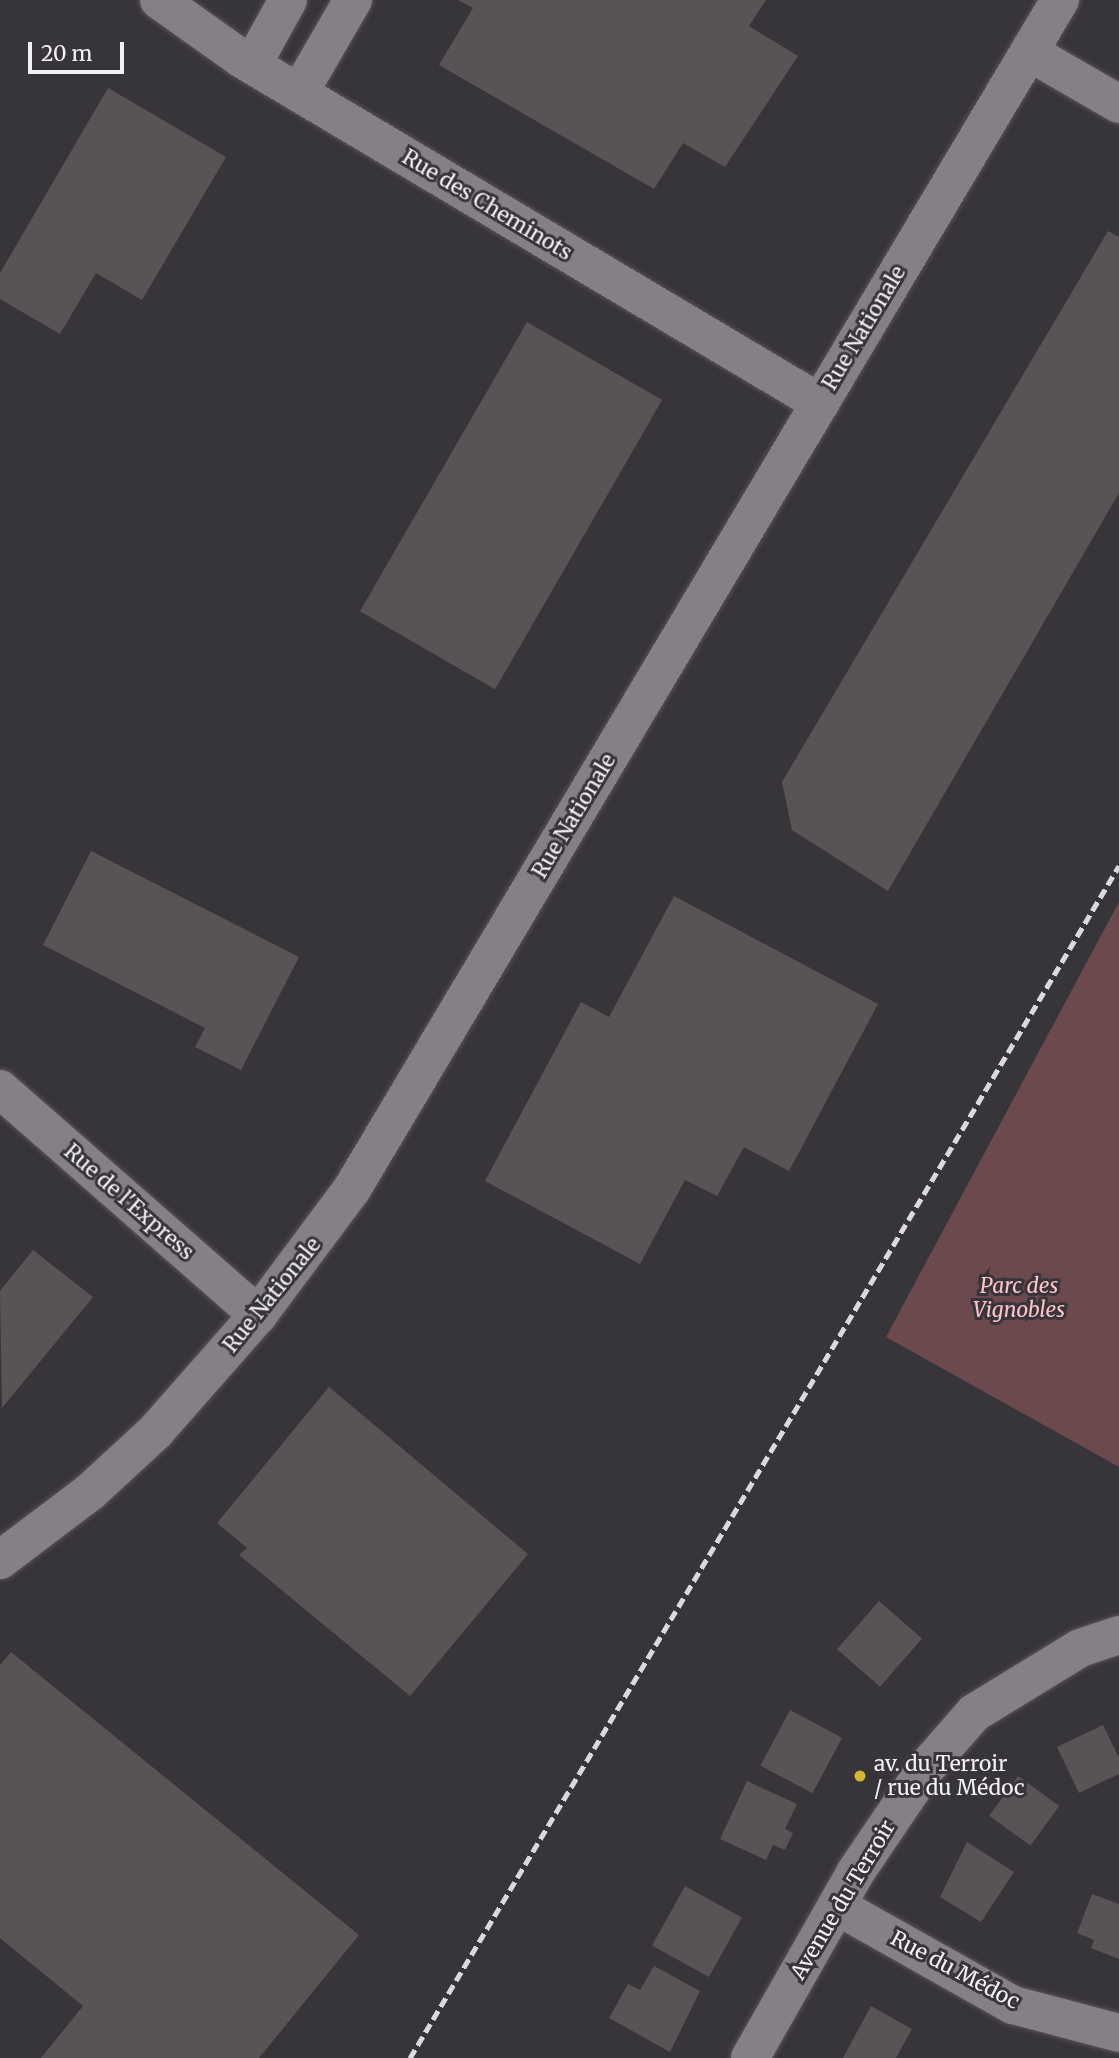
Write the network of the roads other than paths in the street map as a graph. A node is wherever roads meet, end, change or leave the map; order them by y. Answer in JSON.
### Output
{"nodes":[{"id":1,"x":159,"y":0,"type":"edge"},
{"id":2,"x":288,"y":0,"type":"edge"},
{"id":3,"x":353,"y":0,"type":"edge"},
{"id":4,"x":1060,"y":0,"type":"edge"},
{"id":5,"x":1028,"y":52,"type":"junction"},
{"id":6,"x":252,"y":65,"type":"junction"},
{"id":7,"x":299,"y":93,"type":"junction"},
{"id":8,"x":1119,"y":104,"type":"edge"},
{"id":9,"x":820,"y":403,"type":"junction"},
{"id":10,"x":0,"y":1088,"type":"edge"},
{"id":11,"x":258,"y":1315,"type":"junction"},
{"id":12,"x":0,"y":1560,"type":"edge"},
{"id":13,"x":1119,"y":1635,"type":"edge"},
{"id":14,"x":837,"y":1906,"type":"junction"},
{"id":15,"x":1119,"y":2034,"type":"edge"},
{"id":16,"x":750,"y":2058,"type":"edge"}],
"edges":[{"from":1,"to":6,"type":"street","name":"Rue des Cheminots"},
{"from":2,"to":6,"type":"street"},
{"from":3,"to":7,"type":"street"},
{"from":4,"to":5,"type":"street","name":"Rue Nationale"},
{"from":5,"to":8,"type":"street"},
{"from":5,"to":9,"type":"street","name":"Rue Nationale"},
{"from":6,"to":7,"type":"street","name":"Rue des Cheminots"},
{"from":7,"to":9,"type":"street","name":"Rue des Cheminots"},
{"from":9,"to":11,"type":"street","name":"Rue Nationale"},
{"from":10,"to":11,"type":"street","name":"Rue de l'Express"},
{"from":11,"to":12,"type":"street","name":"Rue Nationale"},
{"from":13,"to":14,"type":"street","name":"Avenue du Terroir"},
{"from":14,"to":15,"type":"street","name":"Rue du Médoc"},
{"from":14,"to":16,"type":"street","name":"Avenue du Terroir"}]}
